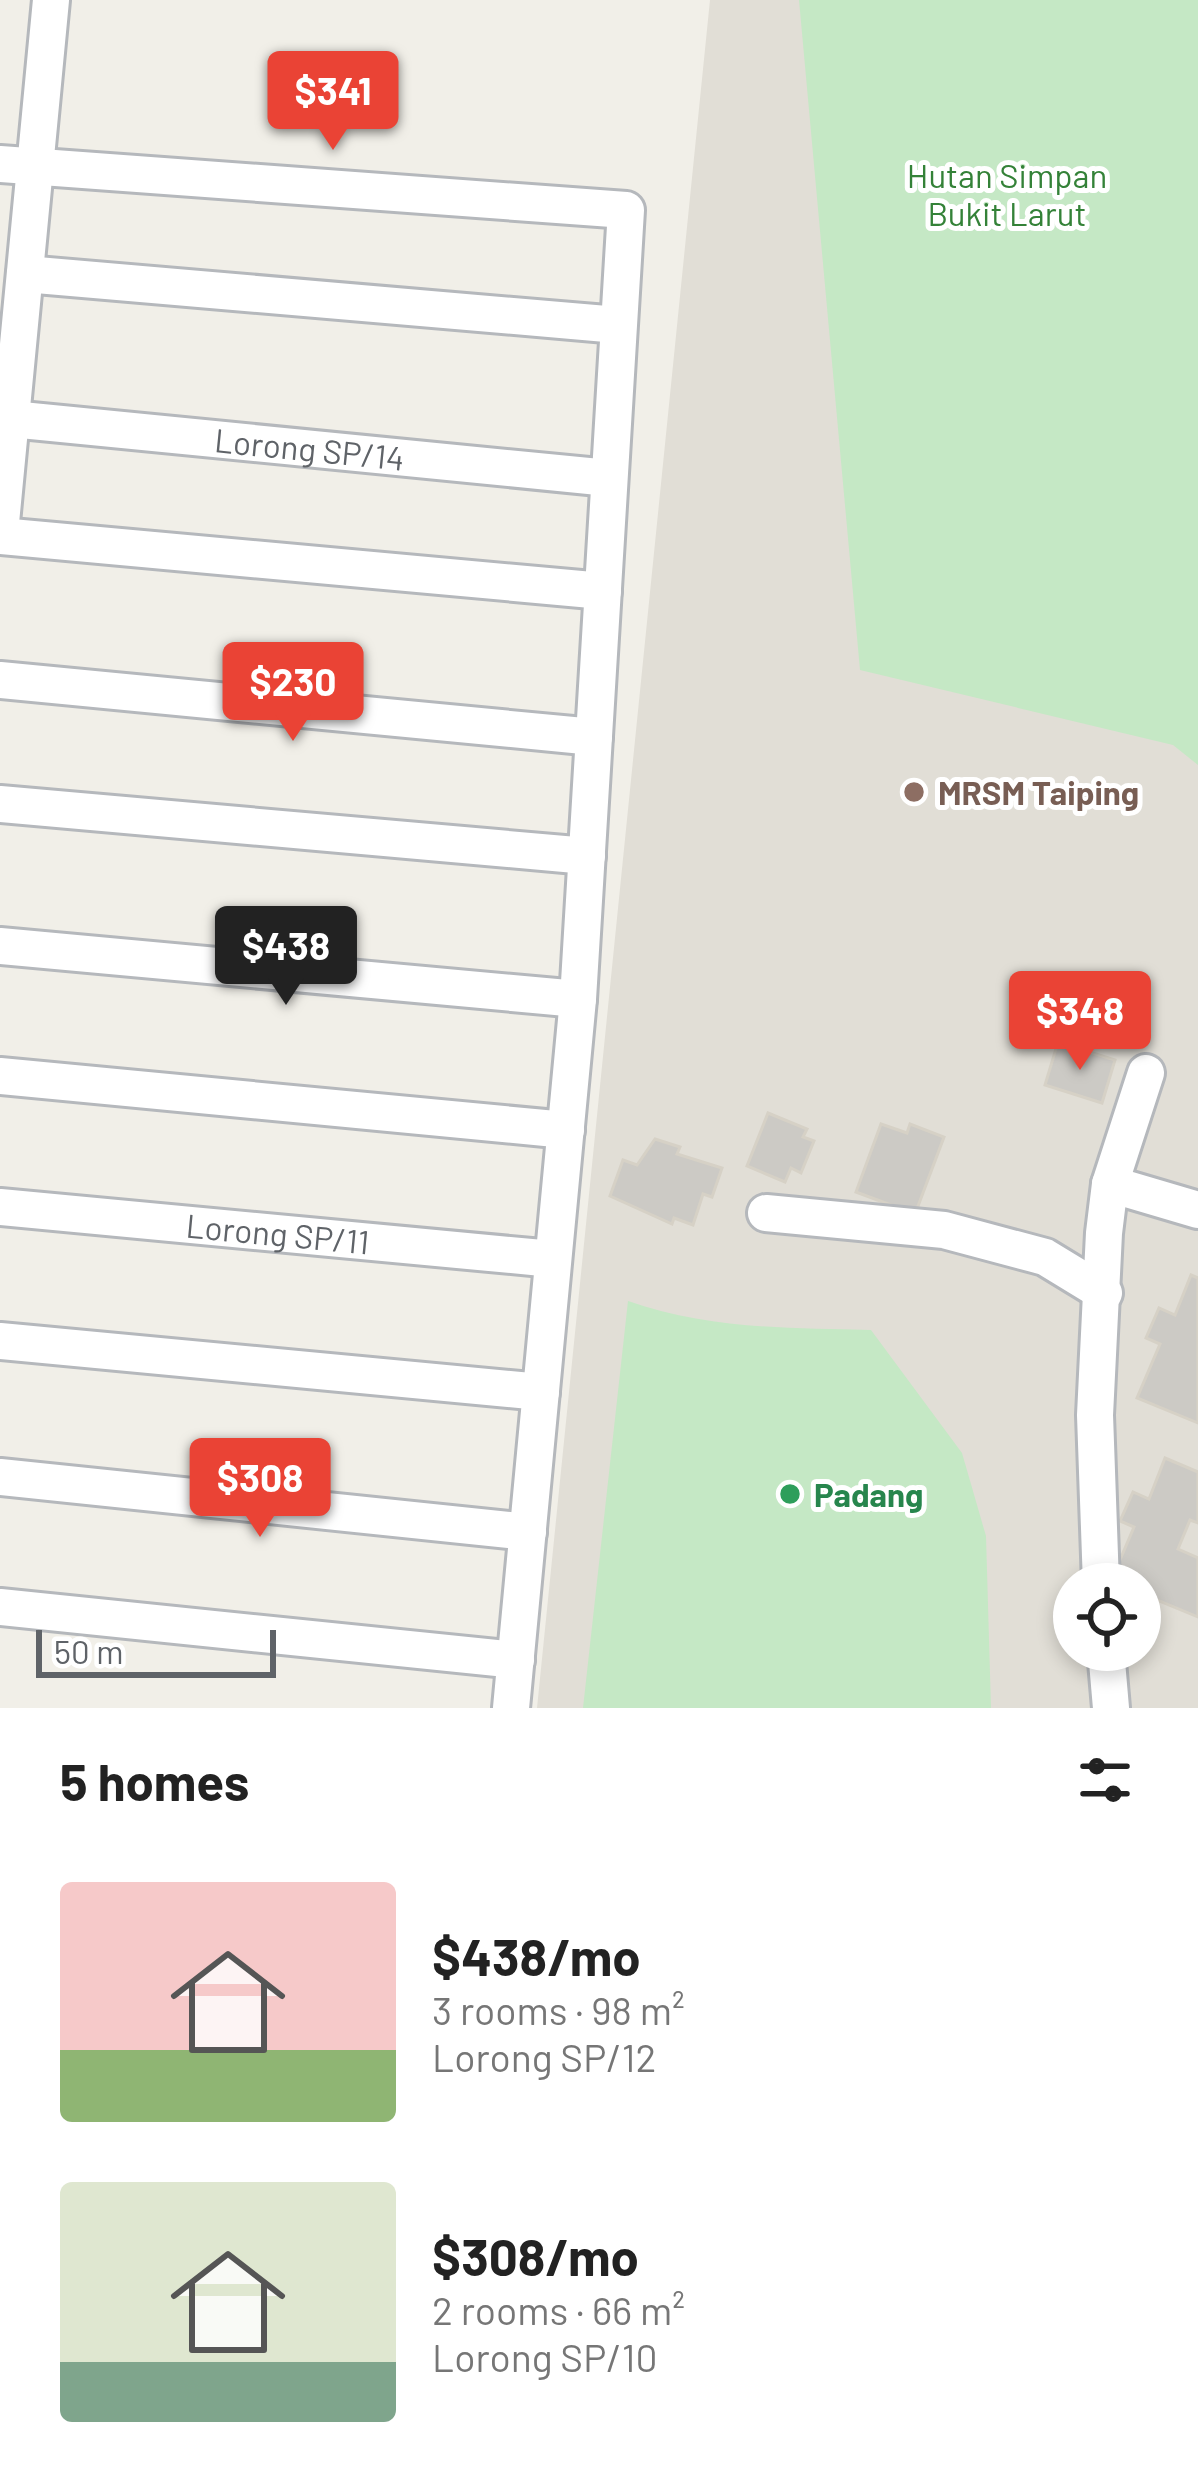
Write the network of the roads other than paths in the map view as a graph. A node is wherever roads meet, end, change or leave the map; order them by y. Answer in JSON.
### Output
{"nodes":[{"id":1,"x":51,"y":0,"type":"edge"},
{"id":2,"x":17,"y":166,"type":"edge"},
{"id":3,"x":25,"y":274,"type":"junction"},
{"id":4,"x":618,"y":326,"type":"junction"},
{"id":5,"x":11,"y":419,"type":"junction"},
{"id":6,"x":609,"y":478,"type":"junction"},
{"id":7,"x":0,"y":534,"type":"edge"},
{"id":8,"x":603,"y":591,"type":"junction"},
{"id":9,"x":0,"y":680,"type":"edge"},
{"id":10,"x":594,"y":737,"type":"junction"},
{"id":11,"x":0,"y":804,"type":"edge"},
{"id":12,"x":587,"y":856,"type":"junction"},
{"id":13,"x":0,"y":946,"type":"edge"},
{"id":14,"x":578,"y":998,"type":"junction"},
{"id":15,"x":1146,"y":1073,"type":"dead end"},
{"id":16,"x":0,"y":1076,"type":"edge"},
{"id":17,"x":566,"y":1130,"type":"junction"},
{"id":18,"x":1110,"y":1184,"type":"junction"},
{"id":19,"x":0,"y":1207,"type":"edge"},
{"id":20,"x":1198,"y":1210,"type":"edge"},
{"id":21,"x":766,"y":1213,"type":"dead end"},
{"id":22,"x":554,"y":1259,"type":"junction"},
{"id":23,"x":1104,"y":1293,"type":"junction"},
{"id":24,"x":0,"y":1341,"type":"edge"},
{"id":25,"x":541,"y":1392,"type":"junction"},
{"id":26,"x":0,"y":1477,"type":"edge"},
{"id":27,"x":528,"y":1532,"type":"junction"},
{"id":28,"x":1100,"y":1563,"type":"edge"},
{"id":29,"x":0,"y":1607,"type":"edge"},
{"id":30,"x":516,"y":1660,"type":"junction"},
{"id":31,"x":1108,"y":1671,"type":"edge"},
{"id":32,"x":511,"y":1708,"type":"edge"},
{"id":33,"x":1111,"y":1708,"type":"edge"}],
"edges":[{"from":1,"to":2,"type":"street"},
{"from":2,"to":3,"type":"street"},
{"from":2,"to":4,"type":"street"},
{"from":3,"to":4,"type":"street"},
{"from":3,"to":5,"type":"street"},
{"from":4,"to":6,"type":"street"},
{"from":5,"to":6,"type":"street","name":"Lorong SP/14"},
{"from":5,"to":7,"type":"street"},
{"from":6,"to":8,"type":"street"},
{"from":7,"to":8,"type":"street"},
{"from":8,"to":10,"type":"street"},
{"from":9,"to":10,"type":"street"},
{"from":10,"to":12,"type":"street"},
{"from":11,"to":12,"type":"street"},
{"from":12,"to":14,"type":"street"},
{"from":13,"to":14,"type":"street"},
{"from":14,"to":17,"type":"street"},
{"from":15,"to":18,"type":"street"},
{"from":16,"to":17,"type":"street"},
{"from":17,"to":22,"type":"street"},
{"from":18,"to":20,"type":"street"},
{"from":18,"to":23,"type":"street"},
{"from":19,"to":22,"type":"street","name":"Lorong SP/11"},
{"from":21,"to":23,"type":"street"},
{"from":22,"to":25,"type":"street"},
{"from":23,"to":28,"type":"street"},
{"from":24,"to":25,"type":"street"},
{"from":25,"to":27,"type":"street"},
{"from":26,"to":27,"type":"street"},
{"from":27,"to":30,"type":"street"},
{"from":29,"to":30,"type":"street"},
{"from":30,"to":32,"type":"street"},
{"from":31,"to":33,"type":"street"}]}
